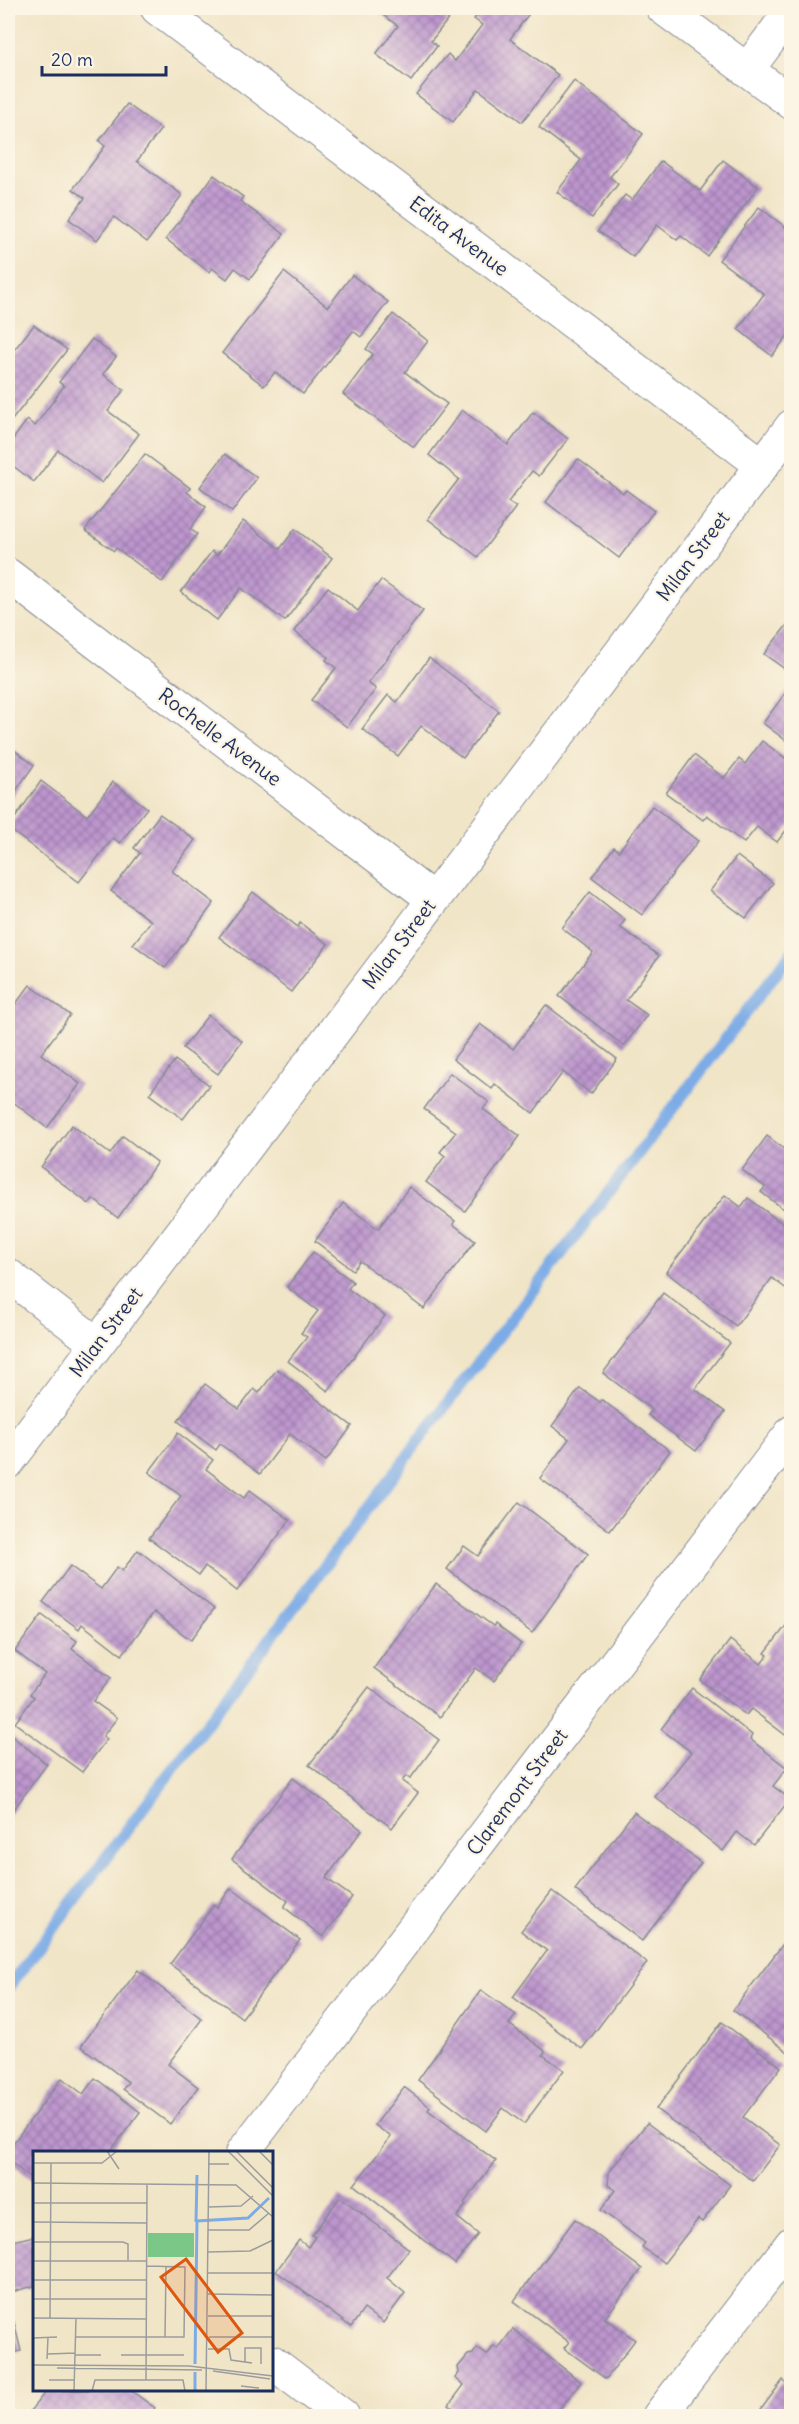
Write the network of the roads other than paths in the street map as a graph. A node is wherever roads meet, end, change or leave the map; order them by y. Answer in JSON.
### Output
{"nodes":[{"id":1,"x":157,"y":8,"type":"edge"},
{"id":2,"x":663,"y":8,"type":"edge"},
{"id":3,"x":792,"y":10,"type":"edge"},
{"id":4,"x":747,"y":70,"type":"junction"},
{"id":5,"x":792,"y":103,"type":"edge"},
{"id":6,"x":792,"y":426,"type":"edge"},
{"id":7,"x":762,"y":465,"type":"junction"},
{"id":8,"x":8,"y":575,"type":"edge"},
{"id":9,"x":433,"y":899,"type":"junction"},
{"id":10,"x":8,"y":1275,"type":"edge"},
{"id":11,"x":97,"y":1344,"type":"junction"},
{"id":12,"x":792,"y":1432,"type":"edge"},
{"id":13,"x":8,"y":1462,"type":"edge"},
{"id":14,"x":244,"y":2151,"type":"edge"},
{"id":15,"x":792,"y":2243,"type":"edge"},
{"id":16,"x":273,"y":2363,"type":"edge"},
{"id":17,"x":343,"y":2416,"type":"edge"},
{"id":18,"x":659,"y":2416,"type":"edge"}],
"edges":[{"from":1,"to":7,"type":"street","name":"Edita Avenue"},
{"from":2,"to":4,"type":"street"},
{"from":3,"to":4,"type":"street"},
{"from":4,"to":5,"type":"street"},
{"from":6,"to":7,"type":"street","name":"Milan Street"},
{"from":7,"to":9,"type":"street","name":"Milan Street"},
{"from":8,"to":9,"type":"street","name":"Rochelle Avenue"},
{"from":9,"to":11,"type":"street","name":"Milan Street"},
{"from":10,"to":11,"type":"street"},
{"from":11,"to":13,"type":"street","name":"Milan Street"},
{"from":12,"to":14,"type":"street","name":"Claremont Street"},
{"from":15,"to":18,"type":"street"},
{"from":16,"to":17,"type":"street"}]}
